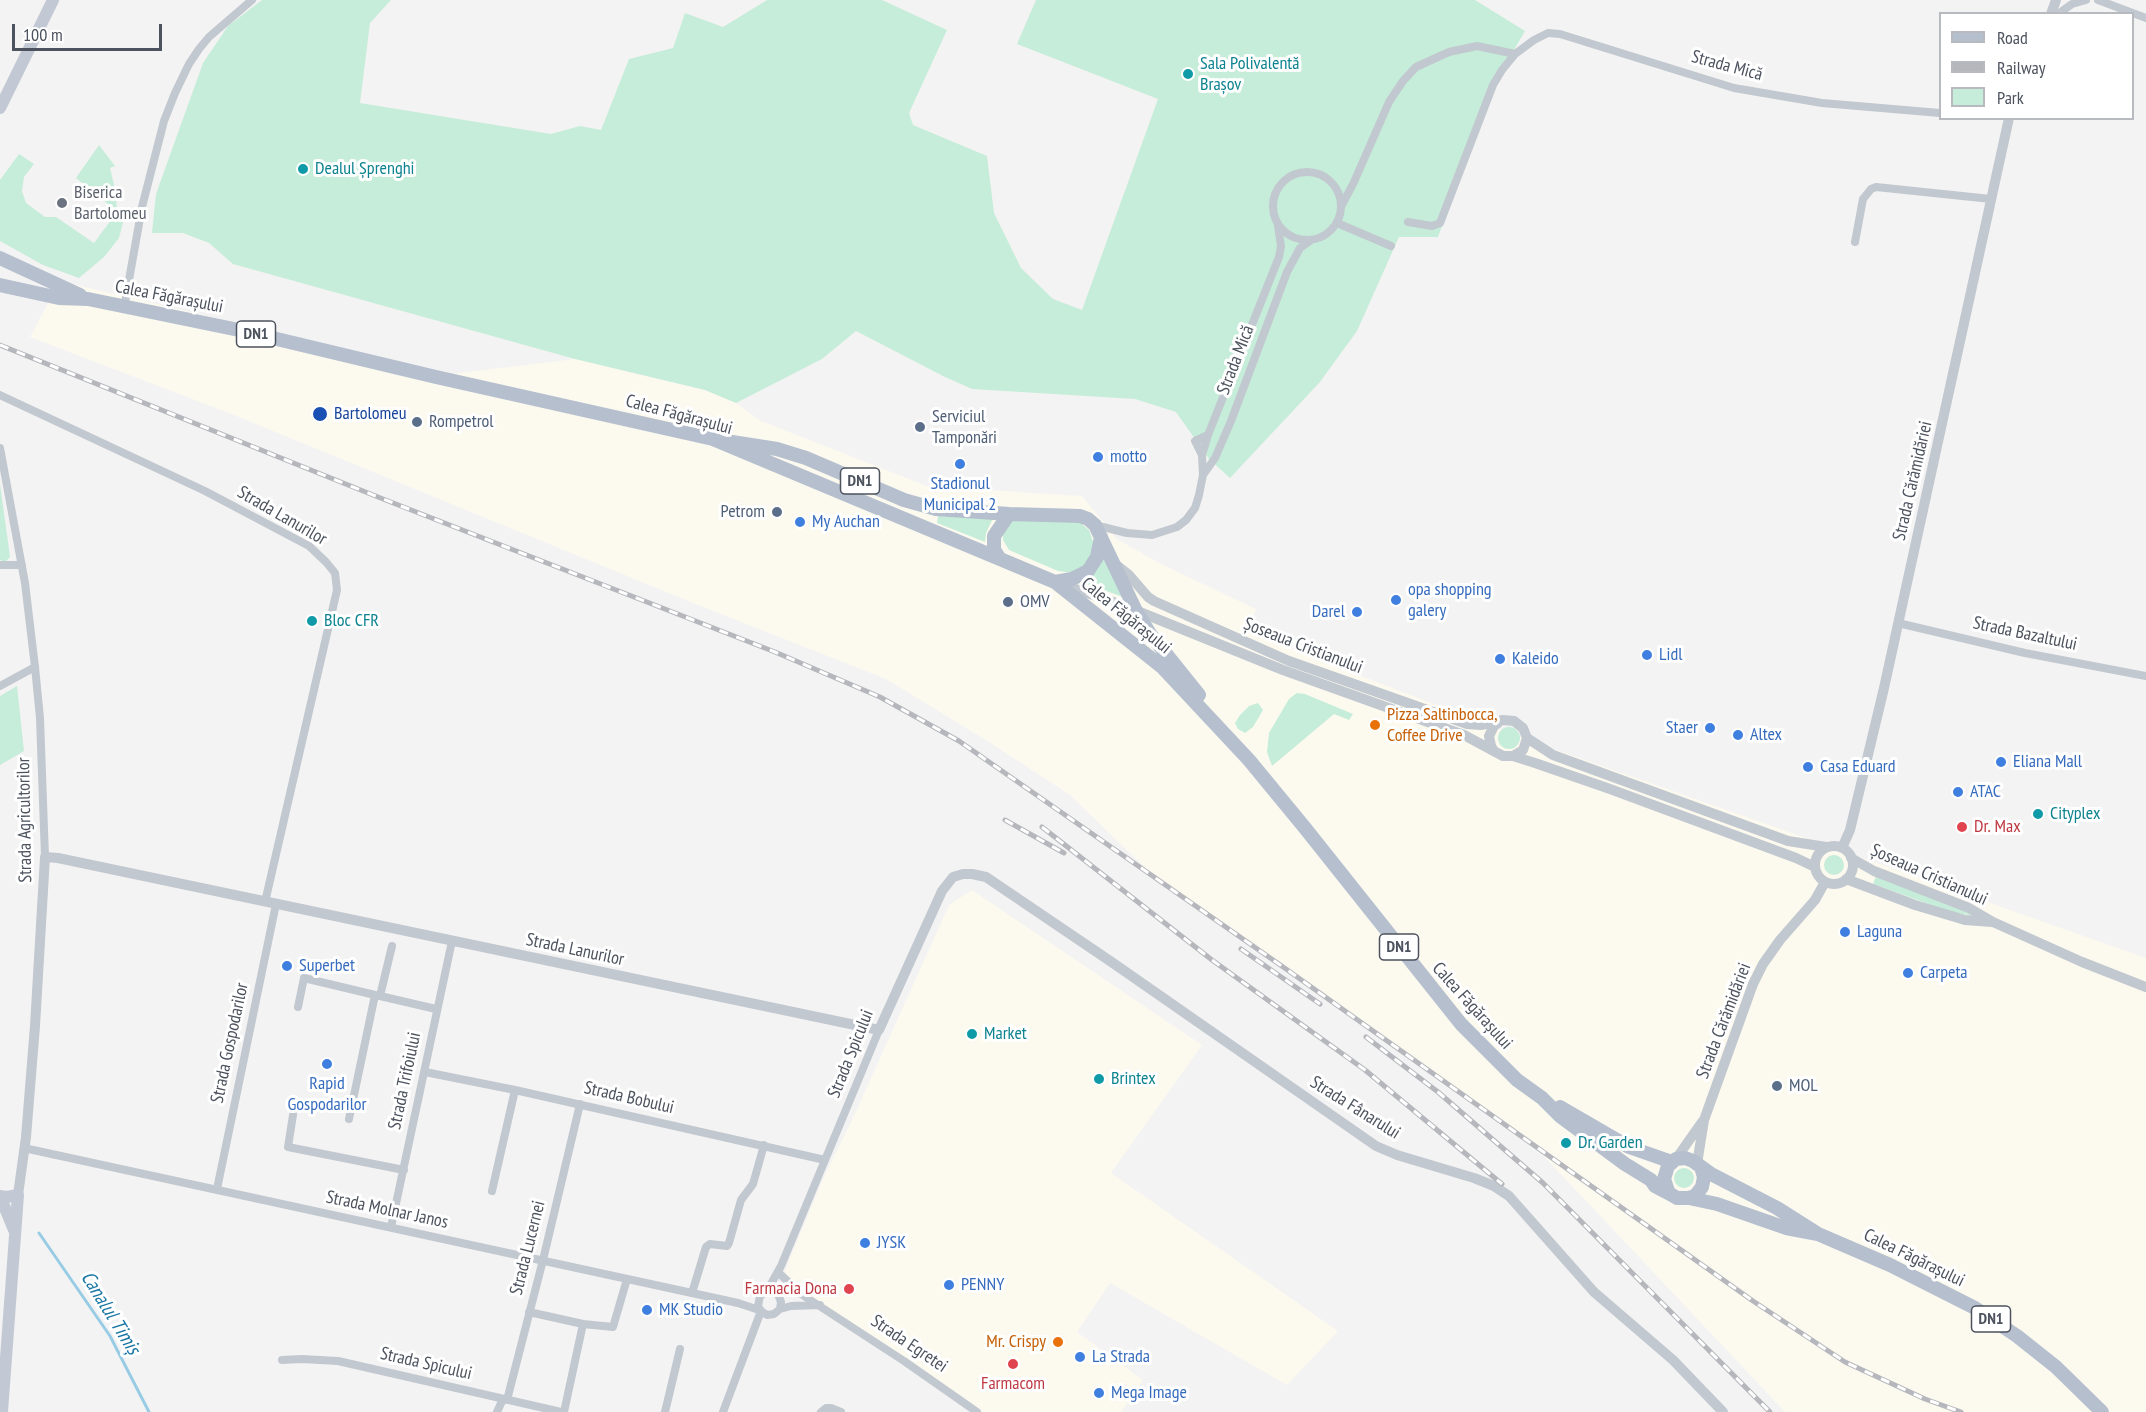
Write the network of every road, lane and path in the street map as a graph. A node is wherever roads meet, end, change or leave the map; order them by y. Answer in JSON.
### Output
{"nodes":[{"id":1,"x":53,"y":0,"type":"edge"},
{"id":2,"x":252,"y":0,"type":"edge"},
{"id":3,"x":2086,"y":0,"type":"edge"},
{"id":4,"x":2098,"y":0,"type":"edge"},
{"id":5,"x":2061,"y":12,"type":"edge"},
{"id":6,"x":2130,"y":12,"type":"edge"},
{"id":7,"x":1515,"y":54,"type":"junction"},
{"id":8,"x":1,"y":107,"type":"edge"},
{"id":9,"x":1939,"y":112,"type":"edge"},
{"id":10,"x":2008,"y":120,"type":"edge"},
{"id":11,"x":1354,"y":182,"type":"junction"},
{"id":12,"x":1338,"y":191,"type":"junction"},
{"id":13,"x":1991,"y":199,"type":"junction"},
{"id":14,"x":1341,"y":207,"type":"junction"},
{"id":15,"x":1408,"y":222,"type":"dead end"},
{"id":16,"x":1337,"y":224,"type":"junction"},
{"id":17,"x":1278,"y":226,"type":"junction"},
{"id":18,"x":1310,"y":241,"type":"junction"},
{"id":19,"x":1855,"y":242,"type":"dead end"},
{"id":20,"x":1391,"y":246,"type":"dead end"},
{"id":21,"x":0,"y":258,"type":"edge"},
{"id":22,"x":0,"y":285,"type":"edge"},
{"id":23,"x":88,"y":299,"type":"junction"},
{"id":24,"x":124,"y":308,"type":"junction"},
{"id":25,"x":0,"y":395,"type":"edge"},
{"id":26,"x":1208,"y":435,"type":"junction"},
{"id":27,"x":713,"y":439,"type":"junction"},
{"id":28,"x":0,"y":448,"type":"edge"},
{"id":29,"x":1202,"y":455,"type":"junction"},
{"id":30,"x":1203,"y":475,"type":"junction"},
{"id":31,"x":1010,"y":514,"type":"junction"},
{"id":32,"x":1098,"y":531,"type":"junction"},
{"id":33,"x":1000,"y":559,"type":"junction"},
{"id":34,"x":1112,"y":562,"type":"junction"},
{"id":35,"x":0,"y":565,"type":"edge"},
{"id":36,"x":22,"y":565,"type":"junction"},
{"id":37,"x":1055,"y":582,"type":"junction"},
{"id":38,"x":1136,"y":610,"type":"junction"},
{"id":39,"x":1898,"y":623,"type":"junction"},
{"id":40,"x":35,"y":667,"type":"junction"},
{"id":41,"x":2146,"y":676,"type":"edge"},
{"id":42,"x":0,"y":686,"type":"edge"},
{"id":43,"x":1498,"y":723,"type":"junction"},
{"id":44,"x":1527,"y":738,"type":"junction"},
{"id":45,"x":1494,"y":751,"type":"junction"},
{"id":46,"x":1513,"y":756,"type":"junction"},
{"id":47,"x":1249,"y":760,"type":"junction"},
{"id":48,"x":1826,"y":848,"type":"junction"},
{"id":49,"x":1842,"y":848,"type":"junction"},
{"id":50,"x":45,"y":857,"type":"junction"},
{"id":51,"x":1851,"y":858,"type":"junction"},
{"id":52,"x":1815,"y":867,"type":"junction"},
{"id":53,"x":972,"y":874,"type":"joint"},
{"id":54,"x":1846,"y":879,"type":"junction"},
{"id":55,"x":1825,"y":882,"type":"junction"},
{"id":56,"x":270,"y":903,"type":"junction"},
{"id":57,"x":1993,"y":922,"type":"junction"},
{"id":58,"x":452,"y":941,"type":"junction"},
{"id":59,"x":392,"y":945,"type":"dead end"},
{"id":60,"x":2146,"y":987,"type":"edge"},
{"id":61,"x":377,"y":996,"type":"junction"},
{"id":62,"x":298,"y":1007,"type":"dead end"},
{"id":63,"x":436,"y":1008,"type":"junction"},
{"id":64,"x":879,"y":1030,"type":"junction"},
{"id":65,"x":425,"y":1072,"type":"junction"},
{"id":66,"x":515,"y":1090,"type":"junction"},
{"id":67,"x":1542,"y":1098,"type":"junction"},
{"id":68,"x":580,"y":1104,"type":"junction"},
{"id":69,"x":293,"y":1115,"type":"dead end"},
{"id":70,"x":349,"y":1119,"type":"dead end"},
{"id":71,"x":1704,"y":1120,"type":"junction"},
{"id":72,"x":764,"y":1145,"type":"junction"},
{"id":73,"x":24,"y":1148,"type":"junction"},
{"id":74,"x":825,"y":1160,"type":"junction"},
{"id":75,"x":1674,"y":1160,"type":"junction"},
{"id":76,"x":1699,"y":1166,"type":"junction"},
{"id":77,"x":404,"y":1170,"type":"junction"},
{"id":78,"x":217,"y":1189,"type":"junction"},
{"id":79,"x":492,"y":1191,"type":"dead end"},
{"id":80,"x":1668,"y":1191,"type":"junction"},
{"id":81,"x":18,"y":1195,"type":"junction"},
{"id":82,"x":0,"y":1196,"type":"edge"},
{"id":83,"x":1689,"y":1198,"type":"junction"},
{"id":84,"x":391,"y":1227,"type":"junction"},
{"id":85,"x":16,"y":1234,"type":"junction"},
{"id":86,"x":1818,"y":1234,"type":"junction"},
{"id":87,"x":543,"y":1260,"type":"junction"},
{"id":88,"x":781,"y":1270,"type":"junction"},
{"id":89,"x":627,"y":1278,"type":"junction"},
{"id":90,"x":692,"y":1293,"type":"junction"},
{"id":91,"x":763,"y":1293,"type":"junction"},
{"id":92,"x":801,"y":1294,"type":"junction"},
{"id":93,"x":778,"y":1295,"type":"junction"},
{"id":94,"x":742,"y":1304,"type":"junction"},
{"id":95,"x":820,"y":1305,"type":"junction"},
{"id":96,"x":780,"y":1309,"type":"junction"},
{"id":97,"x":760,"y":1310,"type":"junction"},
{"id":98,"x":530,"y":1312,"type":"junction"},
{"id":99,"x":770,"y":1315,"type":"junction"},
{"id":100,"x":758,"y":1321,"type":"junction"},
{"id":101,"x":583,"y":1324,"type":"junction"},
{"id":102,"x":680,"y":1349,"type":"dead end"},
{"id":103,"x":282,"y":1360,"type":"dead end"},
{"id":104,"x":2,"y":1385,"type":"edge"},
{"id":105,"x":505,"y":1399,"type":"junction"},
{"id":106,"x":2,"y":1412,"type":"edge"},
{"id":107,"x":497,"y":1412,"type":"edge"},
{"id":108,"x":562,"y":1412,"type":"edge"},
{"id":109,"x":665,"y":1412,"type":"edge"},
{"id":110,"x":723,"y":1412,"type":"edge"},
{"id":111,"x":821,"y":1412,"type":"edge"},
{"id":112,"x":841,"y":1412,"type":"edge"},
{"id":113,"x":977,"y":1412,"type":"edge"},
{"id":114,"x":1723,"y":1412,"type":"edge"},
{"id":115,"x":2102,"y":1412,"type":"edge"}],
"edges":[{"from":1,"to":8,"type":"main road"},
{"from":2,"to":24,"type":"street"},
{"from":3,"to":5,"type":"street"},
{"from":4,"to":6,"type":"street"},
{"from":7,"to":9,"type":"street","name":"Strada Mică"},
{"from":7,"to":11,"type":"street"},
{"from":7,"to":15,"type":"street","name":"Strada Mică"},
{"from":10,"to":13,"type":"street","name":"Strada Cărămidăriei"},
{"from":11,"to":12,"type":"street"},
{"from":11,"to":14,"type":"street"},
{"from":12,"to":14,"type":"street"},
{"from":12,"to":17,"type":"street","name":"Strada Mică"},
{"from":13,"to":19,"type":"street"},
{"from":13,"to":39,"type":"street","name":"Strada Cărămidăriei"},
{"from":14,"to":16,"type":"street"},
{"from":16,"to":18,"type":"street","name":"Strada Mică"},
{"from":16,"to":20,"type":"street"},
{"from":17,"to":18,"type":"street"},
{"from":17,"to":26,"type":"street","name":"Strada Mică"},
{"from":18,"to":30,"type":"street","name":"Strada Mică"},
{"from":21,"to":23,"type":"main road","name":"Calea Făgărașului","number":"DN1"},
{"from":22,"to":23,"type":"main road","name":"Calea Făgărașului","number":"DN1"},
{"from":23,"to":24,"type":"main road","name":"Calea Făgărașului","number":"DN1"},
{"from":24,"to":27,"type":"main road","name":"Calea Făgărașului","number":"DN1"},
{"from":25,"to":56,"type":"street","name":"Strada Lanurilor"},
{"from":26,"to":29,"type":"street","name":"Strada Mică"},
{"from":26,"to":29,"type":"street","name":"Strada Mică"},
{"from":27,"to":31,"type":"main road","number":"DN1"},
{"from":27,"to":33,"type":"main road","name":"Calea Făgărașului","number":"DN1"},
{"from":28,"to":36,"type":"street","name":"Strada Agricultorilor"},
{"from":29,"to":30,"type":"street","name":"Strada Mică"},
{"from":30,"to":32,"type":"street"},
{"from":31,"to":32,"type":"main road","number":"DN1"},
{"from":31,"to":33,"type":"main road"},
{"from":32,"to":34,"type":"main road","number":"DN1"},
{"from":32,"to":37,"type":"main road"},
{"from":33,"to":37,"type":"main road","name":"Calea Făgărașului","number":"DN1"},
{"from":34,"to":38,"type":"main road","number":"DN1"},
{"from":34,"to":43,"type":"street","name":"Șoseaua Cristianului"},
{"from":35,"to":36,"type":"street"},
{"from":36,"to":40,"type":"street","name":"Strada Agricultorilor"},
{"from":37,"to":38,"type":"street","name":"Șoseaua Cristianului"},
{"from":37,"to":47,"type":"main road","name":"Calea Făgărașului","number":"DN1"},
{"from":38,"to":45,"type":"street","name":"Șoseaua Cristianului"},
{"from":38,"to":47,"type":"main road","name":"Calea Făgărașului","number":"DN1"},
{"from":39,"to":41,"type":"street","name":"Strada Bazaltului"},
{"from":39,"to":49,"type":"street","name":"Strada Cărămidăriei"},
{"from":40,"to":42,"type":"street"},
{"from":40,"to":50,"type":"street","name":"Strada Agricultorilor"},
{"from":43,"to":44,"type":"street","name":"Șoseaua Cristianului"},
{"from":43,"to":45,"type":"street"},
{"from":44,"to":46,"type":"street"},
{"from":44,"to":48,"type":"street","name":"Șoseaua Cristianului"},
{"from":45,"to":46,"type":"street","name":"Șoseaua Cristianului"},
{"from":46,"to":52,"type":"street","name":"Șoseaua Cristianului"},
{"from":47,"to":67,"type":"main road","name":"Calea Făgărașului","number":"DN1"},
{"from":48,"to":49,"type":"street"},
{"from":48,"to":52,"type":"street"},
{"from":49,"to":51,"type":"street"},
{"from":50,"to":56,"type":"street","name":"Strada Lanurilor"},
{"from":50,"to":73,"type":"street","name":"Strada Agricultorilor"},
{"from":51,"to":54,"type":"street"},
{"from":51,"to":57,"type":"street","name":"Șoseaua Cristianului"},
{"from":52,"to":55,"type":"street"},
{"from":53,"to":64,"type":"street","name":"Strada Spicului"},
{"from":53,"to":114,"type":"street","name":"Strada Fânarului"},
{"from":54,"to":55,"type":"street"},
{"from":54,"to":57,"type":"street","name":"Șoseaua Cristianului"},
{"from":55,"to":71,"type":"street","name":"Strada Cărămidăriei"},
{"from":56,"to":58,"type":"street","name":"Strada Lanurilor"},
{"from":56,"to":78,"type":"street","name":"Strada Gospodarilor"},
{"from":57,"to":60,"type":"street","name":"Șoseaua Cristianului"},
{"from":58,"to":63,"type":"street","name":"Strada Trifoiului"},
{"from":58,"to":64,"type":"street","name":"Strada Lanurilor"},
{"from":59,"to":61,"type":"street"},
{"from":61,"to":62,"type":"street"},
{"from":61,"to":63,"type":"street"},
{"from":61,"to":70,"type":"street"},
{"from":63,"to":65,"type":"street","name":"Strada Trifoiului"},
{"from":64,"to":74,"type":"street","name":"Strada Spicului"},
{"from":65,"to":66,"type":"street","name":"Strada Bobului"},
{"from":65,"to":77,"type":"street","name":"Strada Trifoiului"},
{"from":66,"to":68,"type":"street","name":"Strada Bobului"},
{"from":66,"to":79,"type":"street"},
{"from":67,"to":75,"type":"main road","name":"Calea Făgărașului","number":"DN1"},
{"from":67,"to":80,"type":"main road","name":"Calea Făgărașului","number":"DN1"},
{"from":68,"to":72,"type":"street","name":"Strada Bobului"},
{"from":68,"to":87,"type":"street","name":"Strada Lucernei"},
{"from":69,"to":77,"type":"street"},
{"from":71,"to":75,"type":"street","name":"Strada Cărămidăriei"},
{"from":71,"to":76,"type":"street","name":"Strada Cărămidăriei"},
{"from":72,"to":74,"type":"street","name":"Strada Bobului"},
{"from":72,"to":90,"type":"street"},
{"from":73,"to":78,"type":"street","name":"Strada Molnar Janos"},
{"from":73,"to":81,"type":"street","name":"Strada Agricultorilor"},
{"from":74,"to":88,"type":"street","name":"Strada Spicului"},
{"from":75,"to":76,"type":"main road","name":"Calea Făgărașului","number":"DN1"},
{"from":75,"to":80,"type":"main road"},
{"from":76,"to":83,"type":"main road"},
{"from":76,"to":86,"type":"main road","name":"Calea Făgărașului","number":"DN1"},
{"from":77,"to":84,"type":"street","name":"Strada Trifoiului"},
{"from":78,"to":84,"type":"street","name":"Strada Molnar Janos"},
{"from":80,"to":83,"type":"main road","name":"Calea Făgărașului","number":"DN1"},
{"from":81,"to":82,"type":"main road"},
{"from":81,"to":85,"type":"main road"},
{"from":82,"to":85,"type":"main road"},
{"from":83,"to":86,"type":"main road","name":"Calea Făgărașului","number":"DN1"},
{"from":84,"to":87,"type":"street","name":"Strada Molnar Janos"},
{"from":85,"to":104,"type":"main road"},
{"from":86,"to":115,"type":"main road","name":"Calea Făgărașului","number":"DN1"},
{"from":87,"to":89,"type":"street","name":"Strada Molnar Janos"},
{"from":87,"to":98,"type":"street","name":"Strada Lucernei"},
{"from":88,"to":91,"type":"street","name":"Strada Spicului"},
{"from":88,"to":92,"type":"street"},
{"from":88,"to":93,"type":"street","name":"Strada Spicului"},
{"from":89,"to":90,"type":"street","name":"Strada Molnar Janos"},
{"from":89,"to":101,"type":"street"},
{"from":90,"to":94,"type":"street","name":"Strada Molnar Janos"},
{"from":91,"to":93,"type":"street"},
{"from":91,"to":94,"type":"street"},
{"from":91,"to":97,"type":"street"},
{"from":92,"to":93,"type":"street"},
{"from":92,"to":95,"type":"street","name":"Strada Egretei"},
{"from":93,"to":96,"type":"street"},
{"from":94,"to":97,"type":"street","name":"Strada Molnar Janos"},
{"from":95,"to":96,"type":"street"},
{"from":95,"to":113,"type":"street","name":"Strada Egretei"},
{"from":96,"to":99,"type":"street"},
{"from":97,"to":99,"type":"street"},
{"from":97,"to":100,"type":"street"},
{"from":98,"to":101,"type":"street"},
{"from":98,"to":105,"type":"street","name":"Strada Lucernei"},
{"from":99,"to":100,"type":"street"},
{"from":100,"to":110,"type":"street"},
{"from":101,"to":108,"type":"street"},
{"from":102,"to":109,"type":"street"},
{"from":103,"to":105,"type":"street","name":"Strada Spicului"},
{"from":104,"to":106,"type":"main road"},
{"from":105,"to":107,"type":"street","name":"Strada Lucernei"},
{"from":105,"to":108,"type":"street","name":"Strada Spicului"},
{"from":111,"to":112,"type":"street"}]}
